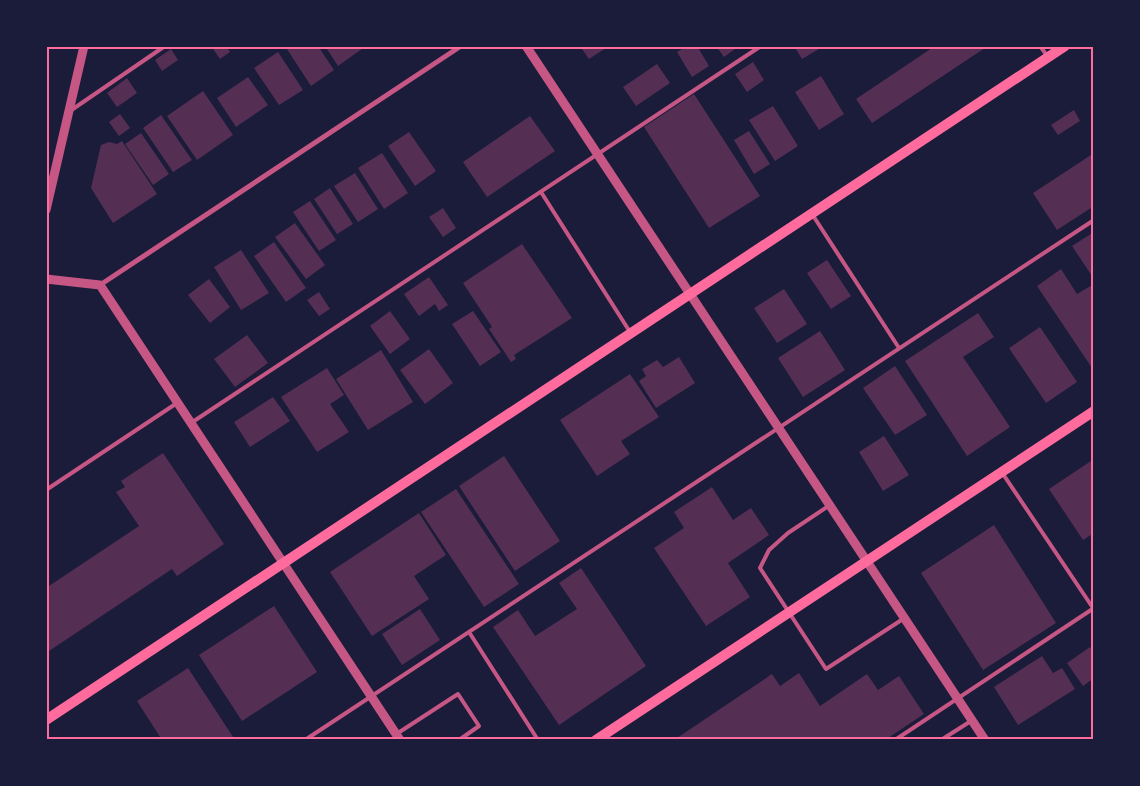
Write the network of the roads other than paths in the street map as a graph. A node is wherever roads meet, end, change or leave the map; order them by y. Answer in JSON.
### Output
{"nodes":[{"id":1,"x":84,"y":46,"type":"edge"},
{"id":2,"x":165,"y":46,"type":"edge"},
{"id":3,"x":461,"y":46,"type":"edge"},
{"id":4,"x":526,"y":46,"type":"edge"},
{"id":5,"x":761,"y":46,"type":"edge"},
{"id":6,"x":1040,"y":46,"type":"edge"},
{"id":7,"x":1065,"y":46,"type":"edge"},
{"id":8,"x":1048,"y":57,"type":"junction"},
{"id":9,"x":69,"y":112,"type":"junction"},
{"id":10,"x":597,"y":154,"type":"junction"},
{"id":11,"x":541,"y":192,"type":"junction"},
{"id":12,"x":46,"y":210,"type":"edge"},
{"id":13,"x":812,"y":214,"type":"junction"},
{"id":14,"x":1094,"y":220,"type":"edge"},
{"id":15,"x":46,"y":279,"type":"edge"},
{"id":16,"x":100,"y":285,"type":"junction"},
{"id":17,"x":690,"y":294,"type":"junction"},
{"id":18,"x":631,"y":334,"type":"junction"},
{"id":19,"x":899,"y":348,"type":"junction"},
{"id":20,"x":178,"y":402,"type":"junction"},
{"id":21,"x":1094,"y":411,"type":"edge"},
{"id":22,"x":191,"y":423,"type":"junction"},
{"id":23,"x":778,"y":428,"type":"junction"},
{"id":24,"x":1002,"y":472,"type":"junction"},
{"id":25,"x":46,"y":490,"type":"edge"},
{"id":26,"x":830,"y":505,"type":"junction"},
{"id":27,"x":867,"y":561,"type":"junction"},
{"id":28,"x":284,"y":564,"type":"junction"},
{"id":29,"x":1094,"y":608,"type":"edge"},
{"id":30,"x":789,"y":612,"type":"junction"},
{"id":31,"x":904,"y":618,"type":"junction"},
{"id":32,"x":469,"y":632,"type":"junction"},
{"id":33,"x":371,"y":697,"type":"junction"},
{"id":34,"x":957,"y":698,"type":"junction"},
{"id":35,"x":46,"y":720,"type":"edge"},
{"id":36,"x":972,"y":720,"type":"junction"},
{"id":37,"x":398,"y":737,"type":"edge"},
{"id":38,"x":305,"y":740,"type":"edge"},
{"id":39,"x":458,"y":740,"type":"edge"},
{"id":40,"x":538,"y":740,"type":"edge"},
{"id":41,"x":596,"y":740,"type":"edge"},
{"id":42,"x":895,"y":740,"type":"edge"},
{"id":43,"x":941,"y":740,"type":"edge"},
{"id":44,"x":985,"y":740,"type":"edge"}],
"edges":[{"from":1,"to":9,"type":"street"},
{"from":2,"to":9,"type":"lane"},
{"from":3,"to":16,"type":"street"},
{"from":4,"to":10,"type":"street"},
{"from":5,"to":10,"type":"lane"},
{"from":6,"to":8,"type":"lane"},
{"from":7,"to":8,"type":"main road"},
{"from":8,"to":13,"type":"main road"},
{"from":9,"to":12,"type":"street"},
{"from":10,"to":11,"type":"lane"},
{"from":10,"to":17,"type":"street"},
{"from":11,"to":18,"type":"lane"},
{"from":11,"to":22,"type":"lane"},
{"from":13,"to":17,"type":"main road"},
{"from":13,"to":19,"type":"lane"},
{"from":14,"to":19,"type":"lane"},
{"from":15,"to":16,"type":"street"},
{"from":16,"to":20,"type":"street"},
{"from":17,"to":18,"type":"main road"},
{"from":17,"to":23,"type":"street"},
{"from":18,"to":28,"type":"main road"},
{"from":19,"to":23,"type":"lane"},
{"from":20,"to":22,"type":"street"},
{"from":20,"to":25,"type":"lane"},
{"from":21,"to":24,"type":"main road"},
{"from":22,"to":28,"type":"street"},
{"from":23,"to":26,"type":"street"},
{"from":23,"to":32,"type":"lane"},
{"from":24,"to":27,"type":"main road"},
{"from":24,"to":29,"type":"lane"},
{"from":26,"to":27,"type":"street"},
{"from":26,"to":30,"type":"lane"},
{"from":27,"to":30,"type":"main road"},
{"from":27,"to":31,"type":"street"},
{"from":28,"to":33,"type":"street"},
{"from":28,"to":35,"type":"main road"},
{"from":29,"to":34,"type":"lane"},
{"from":30,"to":31,"type":"lane"},
{"from":30,"to":41,"type":"main road"},
{"from":31,"to":34,"type":"street"},
{"from":32,"to":33,"type":"lane"},
{"from":32,"to":40,"type":"lane"},
{"from":33,"to":37,"type":"street"},
{"from":33,"to":38,"type":"lane"},
{"from":34,"to":36,"type":"street"},
{"from":34,"to":42,"type":"lane"},
{"from":36,"to":43,"type":"lane"},
{"from":36,"to":44,"type":"street"},
{"from":37,"to":39,"type":"lane"}]}
